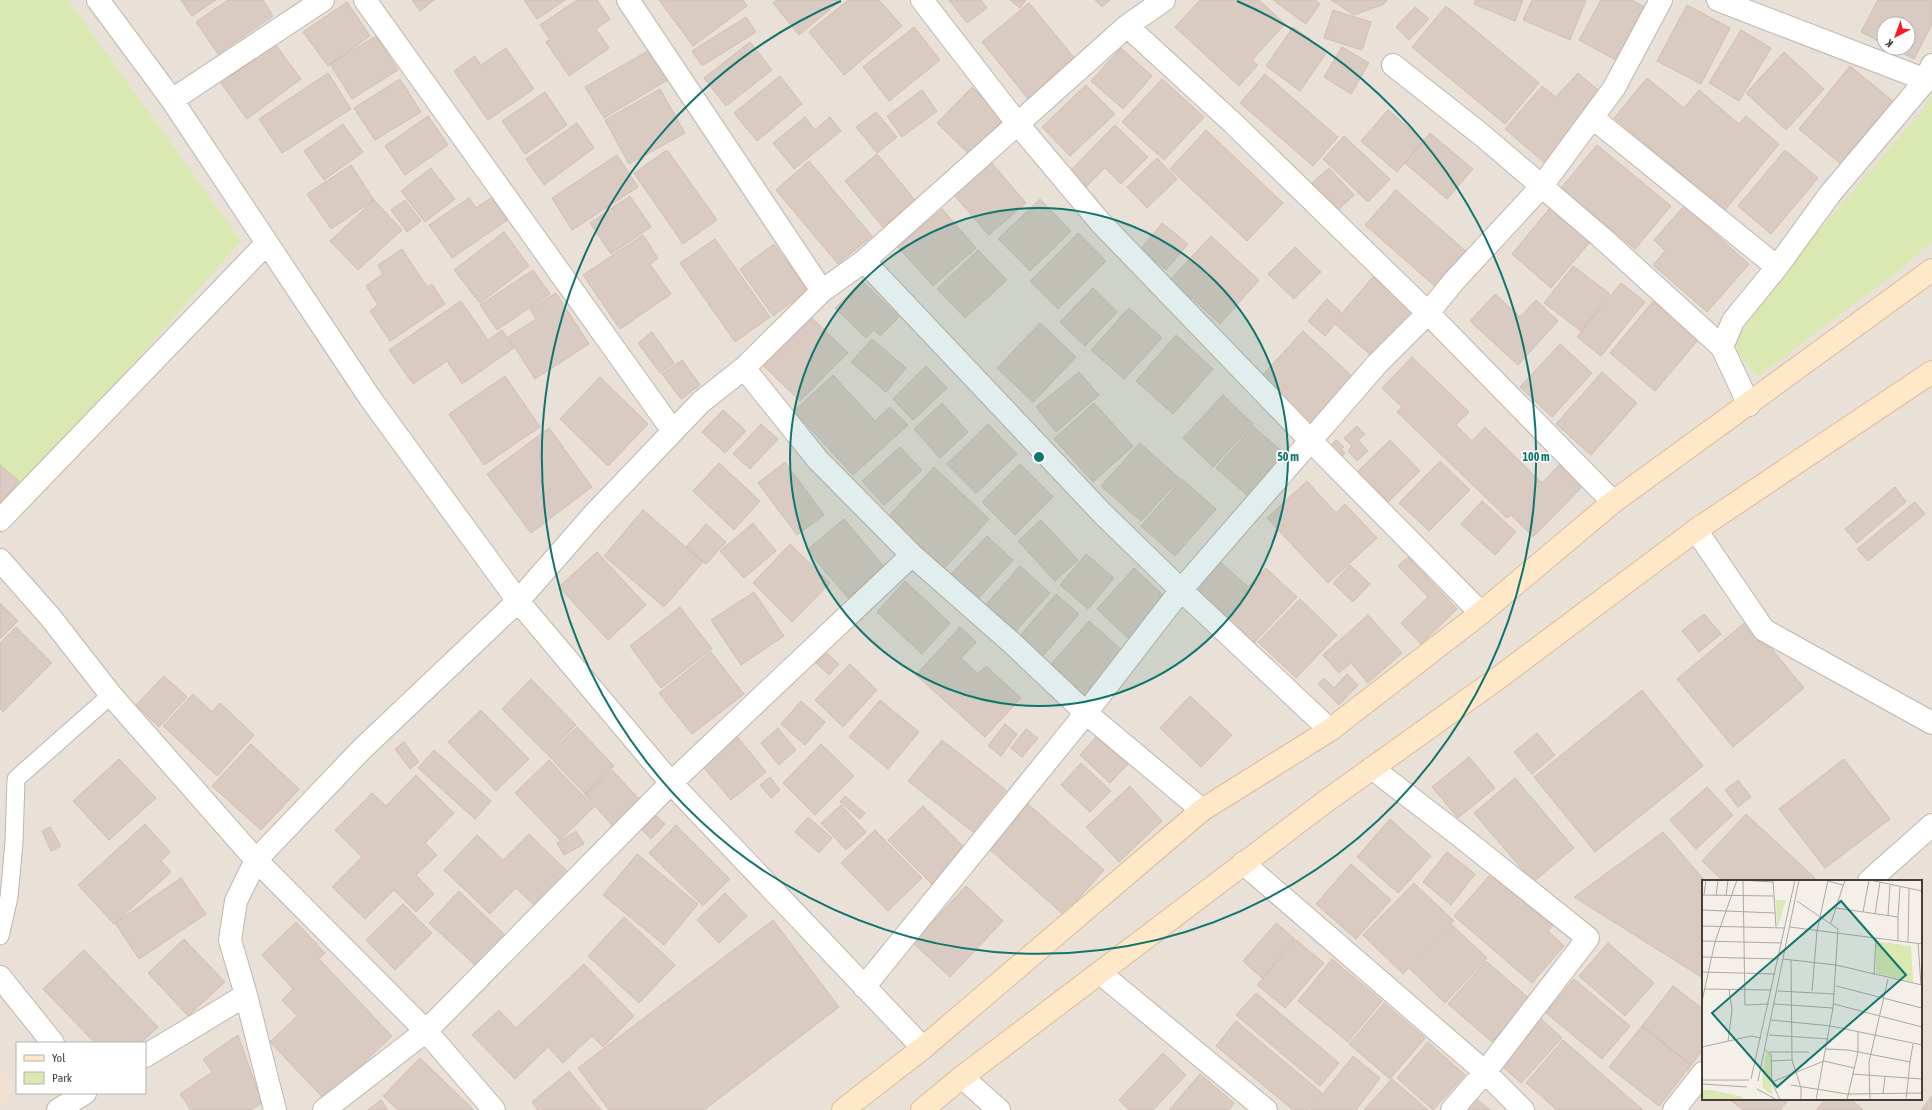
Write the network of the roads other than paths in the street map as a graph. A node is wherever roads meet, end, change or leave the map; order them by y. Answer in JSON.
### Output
{"nodes":[{"id":1,"x":98,"y":0,"type":"edge"},
{"id":2,"x":323,"y":0,"type":"edge"},
{"id":3,"x":365,"y":0,"type":"edge"},
{"id":4,"x":628,"y":0,"type":"edge"},
{"id":5,"x":922,"y":0,"type":"edge"},
{"id":6,"x":1164,"y":0,"type":"edge"},
{"id":7,"x":1661,"y":0,"type":"edge"},
{"id":8,"x":1718,"y":0,"type":"edge"},
{"id":9,"x":1127,"y":26,"type":"junction"},
{"id":10,"x":1393,"y":65,"type":"dead end"},
{"id":11,"x":1929,"y":73,"type":"edge"},
{"id":12,"x":172,"y":100,"type":"junction"},
{"id":13,"x":1593,"y":118,"type":"junction"},
{"id":14,"x":1018,"y":123,"type":"junction"},
{"id":15,"x":1541,"y":187,"type":"junction"},
{"id":16,"x":267,"y":243,"type":"junction"},
{"id":17,"x":864,"y":261,"type":"junction"},
{"id":18,"x":1777,"y":267,"type":"junction"},
{"id":19,"x":1932,"y":270,"type":"edge"},
{"id":20,"x":822,"y":291,"type":"junction"},
{"id":21,"x":1428,"y":314,"type":"junction"},
{"id":22,"x":1722,"y":347,"type":"junction"},
{"id":23,"x":744,"y":368,"type":"junction"},
{"id":24,"x":1932,"y":372,"type":"edge"},
{"id":25,"x":1748,"y":405,"type":"junction"},
{"id":26,"x":673,"y":430,"type":"junction"},
{"id":27,"x":1311,"y":441,"type":"junction"},
{"id":28,"x":1613,"y":502,"type":"junction"},
{"id":29,"x":0,"y":520,"type":"edge"},
{"id":30,"x":1696,"y":530,"type":"junction"},
{"id":31,"x":912,"y":555,"type":"junction"},
{"id":32,"x":0,"y":560,"type":"edge"},
{"id":33,"x":1181,"y":590,"type":"junction"},
{"id":34,"x":518,"y":601,"type":"junction"},
{"id":35,"x":1481,"y":613,"type":"junction"},
{"id":36,"x":111,"y":694,"type":"junction"},
{"id":37,"x":1086,"y":713,"type":"junction"},
{"id":38,"x":1932,"y":723,"type":"edge"},
{"id":39,"x":1330,"y":730,"type":"junction"},
{"id":40,"x":1372,"y":768,"type":"junction"},
{"id":41,"x":671,"y":783,"type":"junction"},
{"id":42,"x":1202,"y":810,"type":"junction"},
{"id":43,"x":1932,"y":825,"type":"edge"},
{"id":44,"x":256,"y":860,"type":"junction"},
{"id":45,"x":1243,"y":863,"type":"junction"},
{"id":46,"x":1870,"y":880,"type":"edge"},
{"id":47,"x":0,"y":936,"type":"edge"},
{"id":48,"x":1100,"y":974,"type":"junction"},
{"id":49,"x":0,"y":977,"type":"edge"},
{"id":50,"x":864,"y":987,"type":"junction"},
{"id":51,"x":246,"y":994,"type":"junction"},
{"id":52,"x":426,"y":1031,"type":"junction"},
{"id":53,"x":52,"y":1042,"type":"edge"},
{"id":54,"x":923,"y":1048,"type":"junction"},
{"id":55,"x":146,"y":1055,"type":"edge"},
{"id":56,"x":1485,"y":1072,"type":"junction"},
{"id":57,"x":1702,"y":1074,"type":"edge"},
{"id":58,"x":962,"y":1077,"type":"junction"},
{"id":59,"x":83,"y":1094,"type":"edge"},
{"id":60,"x":58,"y":1110,"type":"edge"},
{"id":61,"x":275,"y":1110,"type":"edge"},
{"id":62,"x":324,"y":1110,"type":"edge"},
{"id":63,"x":494,"y":1110,"type":"edge"},
{"id":64,"x":843,"y":1110,"type":"edge"},
{"id":65,"x":922,"y":1110,"type":"edge"},
{"id":66,"x":999,"y":1110,"type":"edge"},
{"id":67,"x":1266,"y":1110,"type":"edge"},
{"id":68,"x":1452,"y":1110,"type":"edge"},
{"id":69,"x":1523,"y":1110,"type":"edge"},
{"id":70,"x":1674,"y":1110,"type":"edge"}],
"edges":[{"from":1,"to":12,"type":"street"},
{"from":2,"to":12,"type":"street"},
{"from":3,"to":26,"type":"street"},
{"from":4,"to":20,"type":"street"},
{"from":5,"to":14,"type":"street"},
{"from":6,"to":9,"type":"street"},
{"from":7,"to":13,"type":"street"},
{"from":8,"to":11,"type":"street"},
{"from":9,"to":14,"type":"street"},
{"from":9,"to":21,"type":"street"},
{"from":10,"to":15,"type":"street"},
{"from":11,"to":18,"type":"street"},
{"from":12,"to":16,"type":"street"},
{"from":13,"to":15,"type":"street"},
{"from":13,"to":18,"type":"street"},
{"from":14,"to":17,"type":"street"},
{"from":14,"to":27,"type":"street"},
{"from":15,"to":21,"type":"street"},
{"from":15,"to":22,"type":"street"},
{"from":16,"to":29,"type":"street"},
{"from":16,"to":34,"type":"street"},
{"from":17,"to":20,"type":"street"},
{"from":17,"to":33,"type":"street"},
{"from":18,"to":22,"type":"street"},
{"from":19,"to":25,"type":"main road"},
{"from":20,"to":23,"type":"street"},
{"from":21,"to":27,"type":"street"},
{"from":21,"to":28,"type":"street"},
{"from":22,"to":25,"type":"street"},
{"from":23,"to":26,"type":"street"},
{"from":23,"to":31,"type":"street"},
{"from":24,"to":30,"type":"main road"},
{"from":25,"to":28,"type":"main road"},
{"from":26,"to":34,"type":"street"},
{"from":27,"to":33,"type":"street"},
{"from":27,"to":35,"type":"street"},
{"from":28,"to":35,"type":"main road"},
{"from":30,"to":38,"type":"street"},
{"from":30,"to":40,"type":"main road"},
{"from":31,"to":37,"type":"street"},
{"from":31,"to":41,"type":"street"},
{"from":32,"to":36,"type":"street"},
{"from":33,"to":37,"type":"street"},
{"from":33,"to":39,"type":"street"},
{"from":34,"to":41,"type":"street"},
{"from":34,"to":44,"type":"street"},
{"from":35,"to":39,"type":"main road"},
{"from":36,"to":44,"type":"street"},
{"from":36,"to":47,"type":"lane"},
{"from":37,"to":42,"type":"street"},
{"from":37,"to":50,"type":"street"},
{"from":39,"to":42,"type":"main road"},
{"from":40,"to":45,"type":"main road"},
{"from":40,"to":56,"type":"street"},
{"from":41,"to":50,"type":"street"},
{"from":41,"to":52,"type":"street"},
{"from":42,"to":54,"type":"main road"},
{"from":43,"to":46,"type":"street"},
{"from":44,"to":51,"type":"street"},
{"from":44,"to":52,"type":"street"},
{"from":45,"to":48,"type":"main road"},
{"from":45,"to":56,"type":"street"},
{"from":48,"to":58,"type":"main road"},
{"from":48,"to":67,"type":"street"},
{"from":49,"to":53,"type":"street"},
{"from":50,"to":54,"type":"street"},
{"from":51,"to":55,"type":"street"},
{"from":51,"to":61,"type":"street"},
{"from":52,"to":62,"type":"street"},
{"from":52,"to":63,"type":"street"},
{"from":54,"to":64,"type":"main road"},
{"from":56,"to":68,"type":"street"},
{"from":56,"to":69,"type":"street"},
{"from":57,"to":70,"type":"street"},
{"from":58,"to":65,"type":"main road"},
{"from":58,"to":66,"type":"street"},
{"from":59,"to":60,"type":"street"}]}
